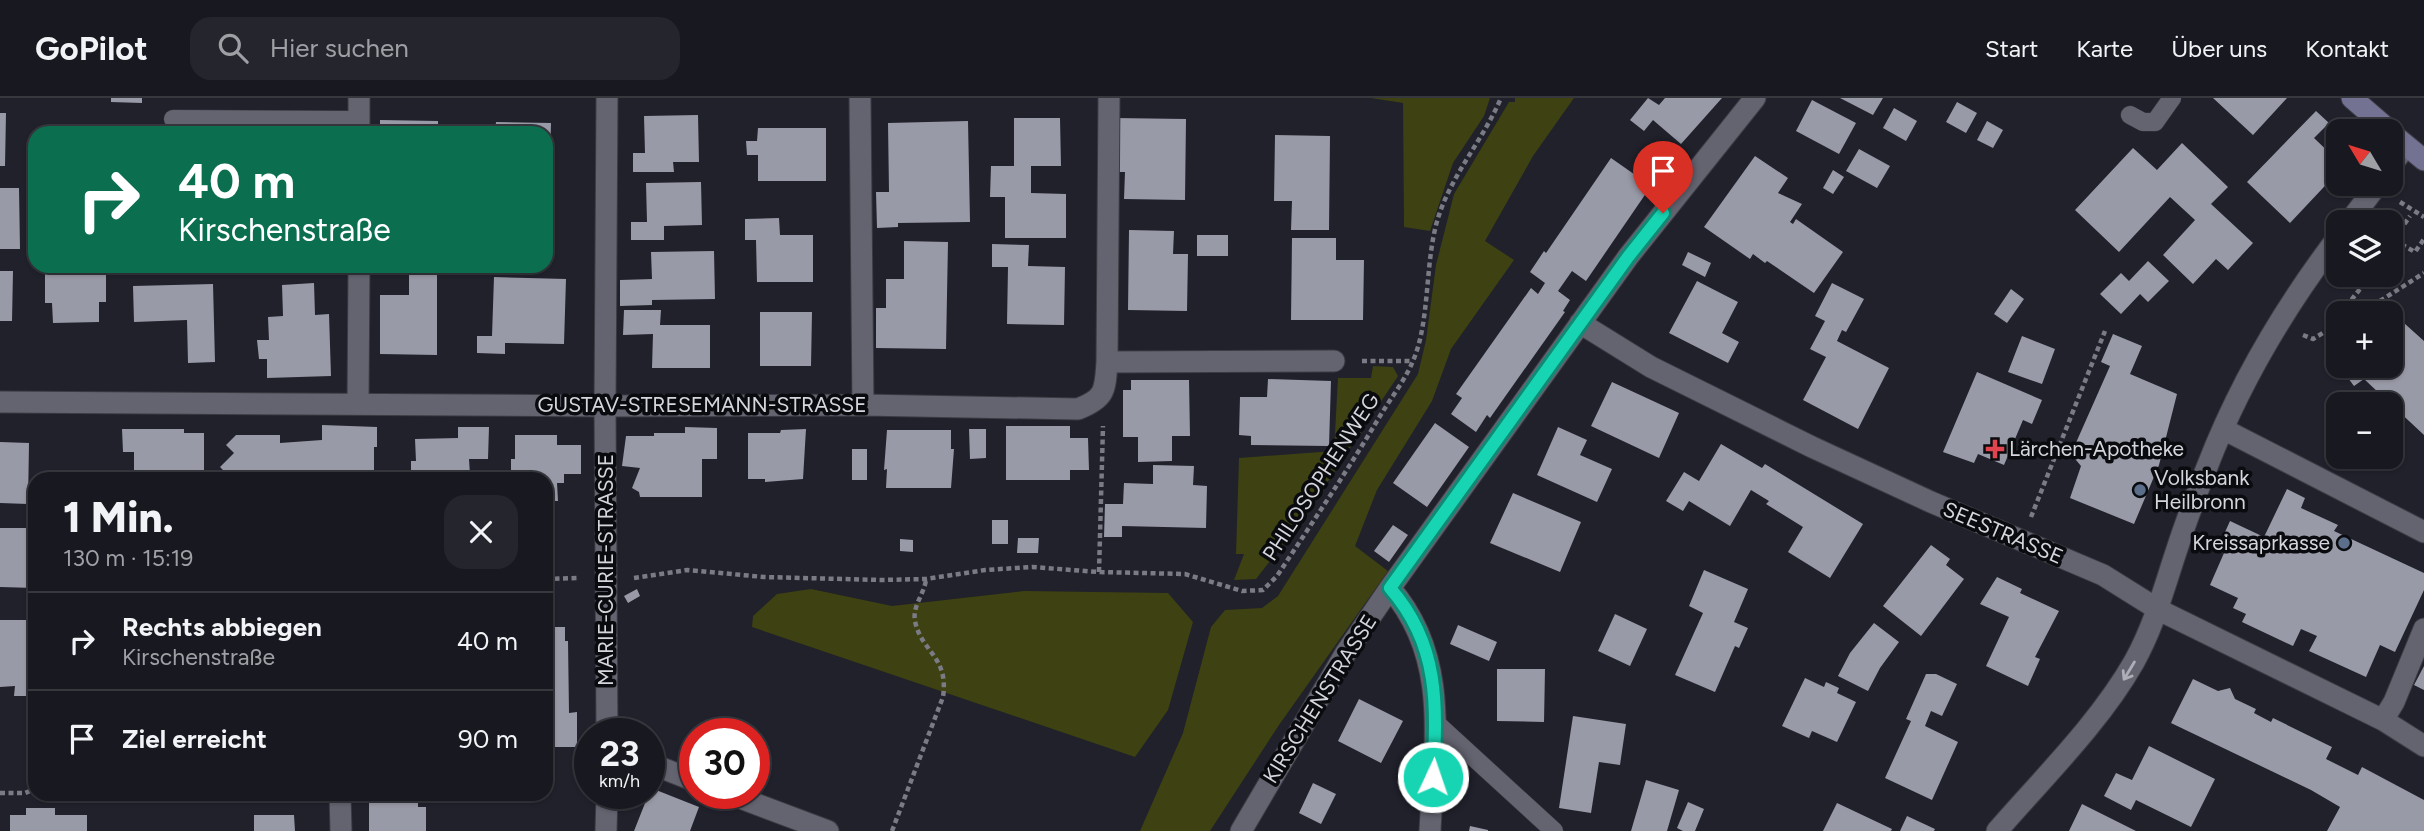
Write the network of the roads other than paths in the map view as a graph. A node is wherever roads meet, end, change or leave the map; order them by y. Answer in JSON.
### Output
{"nodes":[{"id":1,"x":359,"y":98,"type":"edge"},
{"id":2,"x":607,"y":98,"type":"edge"},
{"id":3,"x":860,"y":98,"type":"edge"},
{"id":4,"x":1110,"y":98,"type":"edge"},
{"id":5,"x":1755,"y":98,"type":"edge"},
{"id":6,"x":2172,"y":98,"type":"edge"},
{"id":7,"x":2352,"y":98,"type":"edge"},
{"id":8,"x":2130,"y":115,"type":"dead end"},
{"id":9,"x":173,"y":119,"type":"dead end"},
{"id":10,"x":2376,"y":119,"type":"edge"},
{"id":11,"x":336,"y":126,"type":"edge"},
{"id":12,"x":359,"y":126,"type":"edge"},
{"id":13,"x":2403,"y":142,"type":"edge"},
{"id":14,"x":2424,"y":160,"type":"edge"},
{"id":15,"x":2369,"y":196,"type":"edge"},
{"id":16,"x":2358,"y":210,"type":"edge"},
{"id":17,"x":2326,"y":254,"type":"edge"},
{"id":18,"x":359,"y":273,"type":"edge"},
{"id":19,"x":1580,"y":323,"type":"junction"},
{"id":20,"x":1334,"y":361,"type":"road end"},
{"id":21,"x":1107,"y":362,"type":"junction"},
{"id":22,"x":0,"y":402,"type":"edge"},
{"id":23,"x":358,"y":404,"type":"junction"},
{"id":24,"x":863,"y":405,"type":"junction"},
{"id":25,"x":605,"y":406,"type":"junction"},
{"id":26,"x":2223,"y":429,"type":"junction"},
{"id":27,"x":2424,"y":532,"type":"edge"},
{"id":28,"x":1390,"y":588,"type":"junction"},
{"id":29,"x":2159,"y":610,"type":"junction"},
{"id":30,"x":2424,"y":629,"type":"edge"},
{"id":31,"x":607,"y":718,"type":"edge"},
{"id":32,"x":2383,"y":720,"type":"junction"},
{"id":33,"x":1436,"y":723,"type":"junction"},
{"id":34,"x":2424,"y":746,"type":"edge"},
{"id":35,"x":340,"y":801,"type":"edge"},
{"id":36,"x":607,"y":809,"type":"edge"},
{"id":37,"x":770,"y":809,"type":"edge"},
{"id":38,"x":341,"y":831,"type":"edge"},
{"id":39,"x":606,"y":831,"type":"edge"},
{"id":40,"x":828,"y":831,"type":"edge"},
{"id":41,"x":1241,"y":831,"type":"edge"},
{"id":42,"x":1430,"y":831,"type":"edge"},
{"id":43,"x":1554,"y":831,"type":"edge"},
{"id":44,"x":1997,"y":831,"type":"edge"}],
"edges":[{"from":1,"to":12,"type":"street"},
{"from":2,"to":25,"type":"street","name":"MARIE-CURIE-STRASSE"},
{"from":3,"to":24,"type":"street"},
{"from":4,"to":21,"type":"street"},
{"from":5,"to":19,"type":"street","name":"KIRSCHENSTRASSE"},
{"from":6,"to":8,"type":"lane"},
{"from":7,"to":10,"type":"main road"},
{"from":9,"to":11,"type":"lane"},
{"from":13,"to":14,"type":"main road"},
{"from":15,"to":16,"type":"street"},
{"from":17,"to":26,"type":"street"},
{"from":18,"to":23,"type":"street"},
{"from":19,"to":28,"type":"street","name":"KIRSCHENSTRASSE"},
{"from":19,"to":29,"type":"street","name":"SEESTRASSE"},
{"from":20,"to":21,"type":"street"},
{"from":21,"to":24,"type":"street","name":"GUSTAV-STRESEMANN-STRASSE"},
{"from":22,"to":23,"type":"street","name":"GUSTAV-STRESEMANN-STRASSE"},
{"from":23,"to":25,"type":"street","name":"GUSTAV-STRESEMANN-STRASSE"},
{"from":24,"to":25,"type":"street","name":"GUSTAV-STRESEMANN-STRASSE"},
{"from":25,"to":31,"type":"street","name":"MARIE-CURIE-STRASSE"},
{"from":26,"to":27,"type":"street"},
{"from":26,"to":29,"type":"street"},
{"from":28,"to":33,"type":"street"},
{"from":28,"to":41,"type":"street","name":"KIRSCHENSTRASSE"},
{"from":29,"to":32,"type":"street","name":"SEESTRASSE"},
{"from":29,"to":44,"type":"street","one_way":true},
{"from":30,"to":32,"type":"street"},
{"from":32,"to":34,"type":"street","name":"SEESTRASSE"},
{"from":33,"to":42,"type":"street"},
{"from":33,"to":43,"type":"lane"},
{"from":35,"to":38,"type":"street"},
{"from":36,"to":39,"type":"street"},
{"from":37,"to":40,"type":"street"}]}
